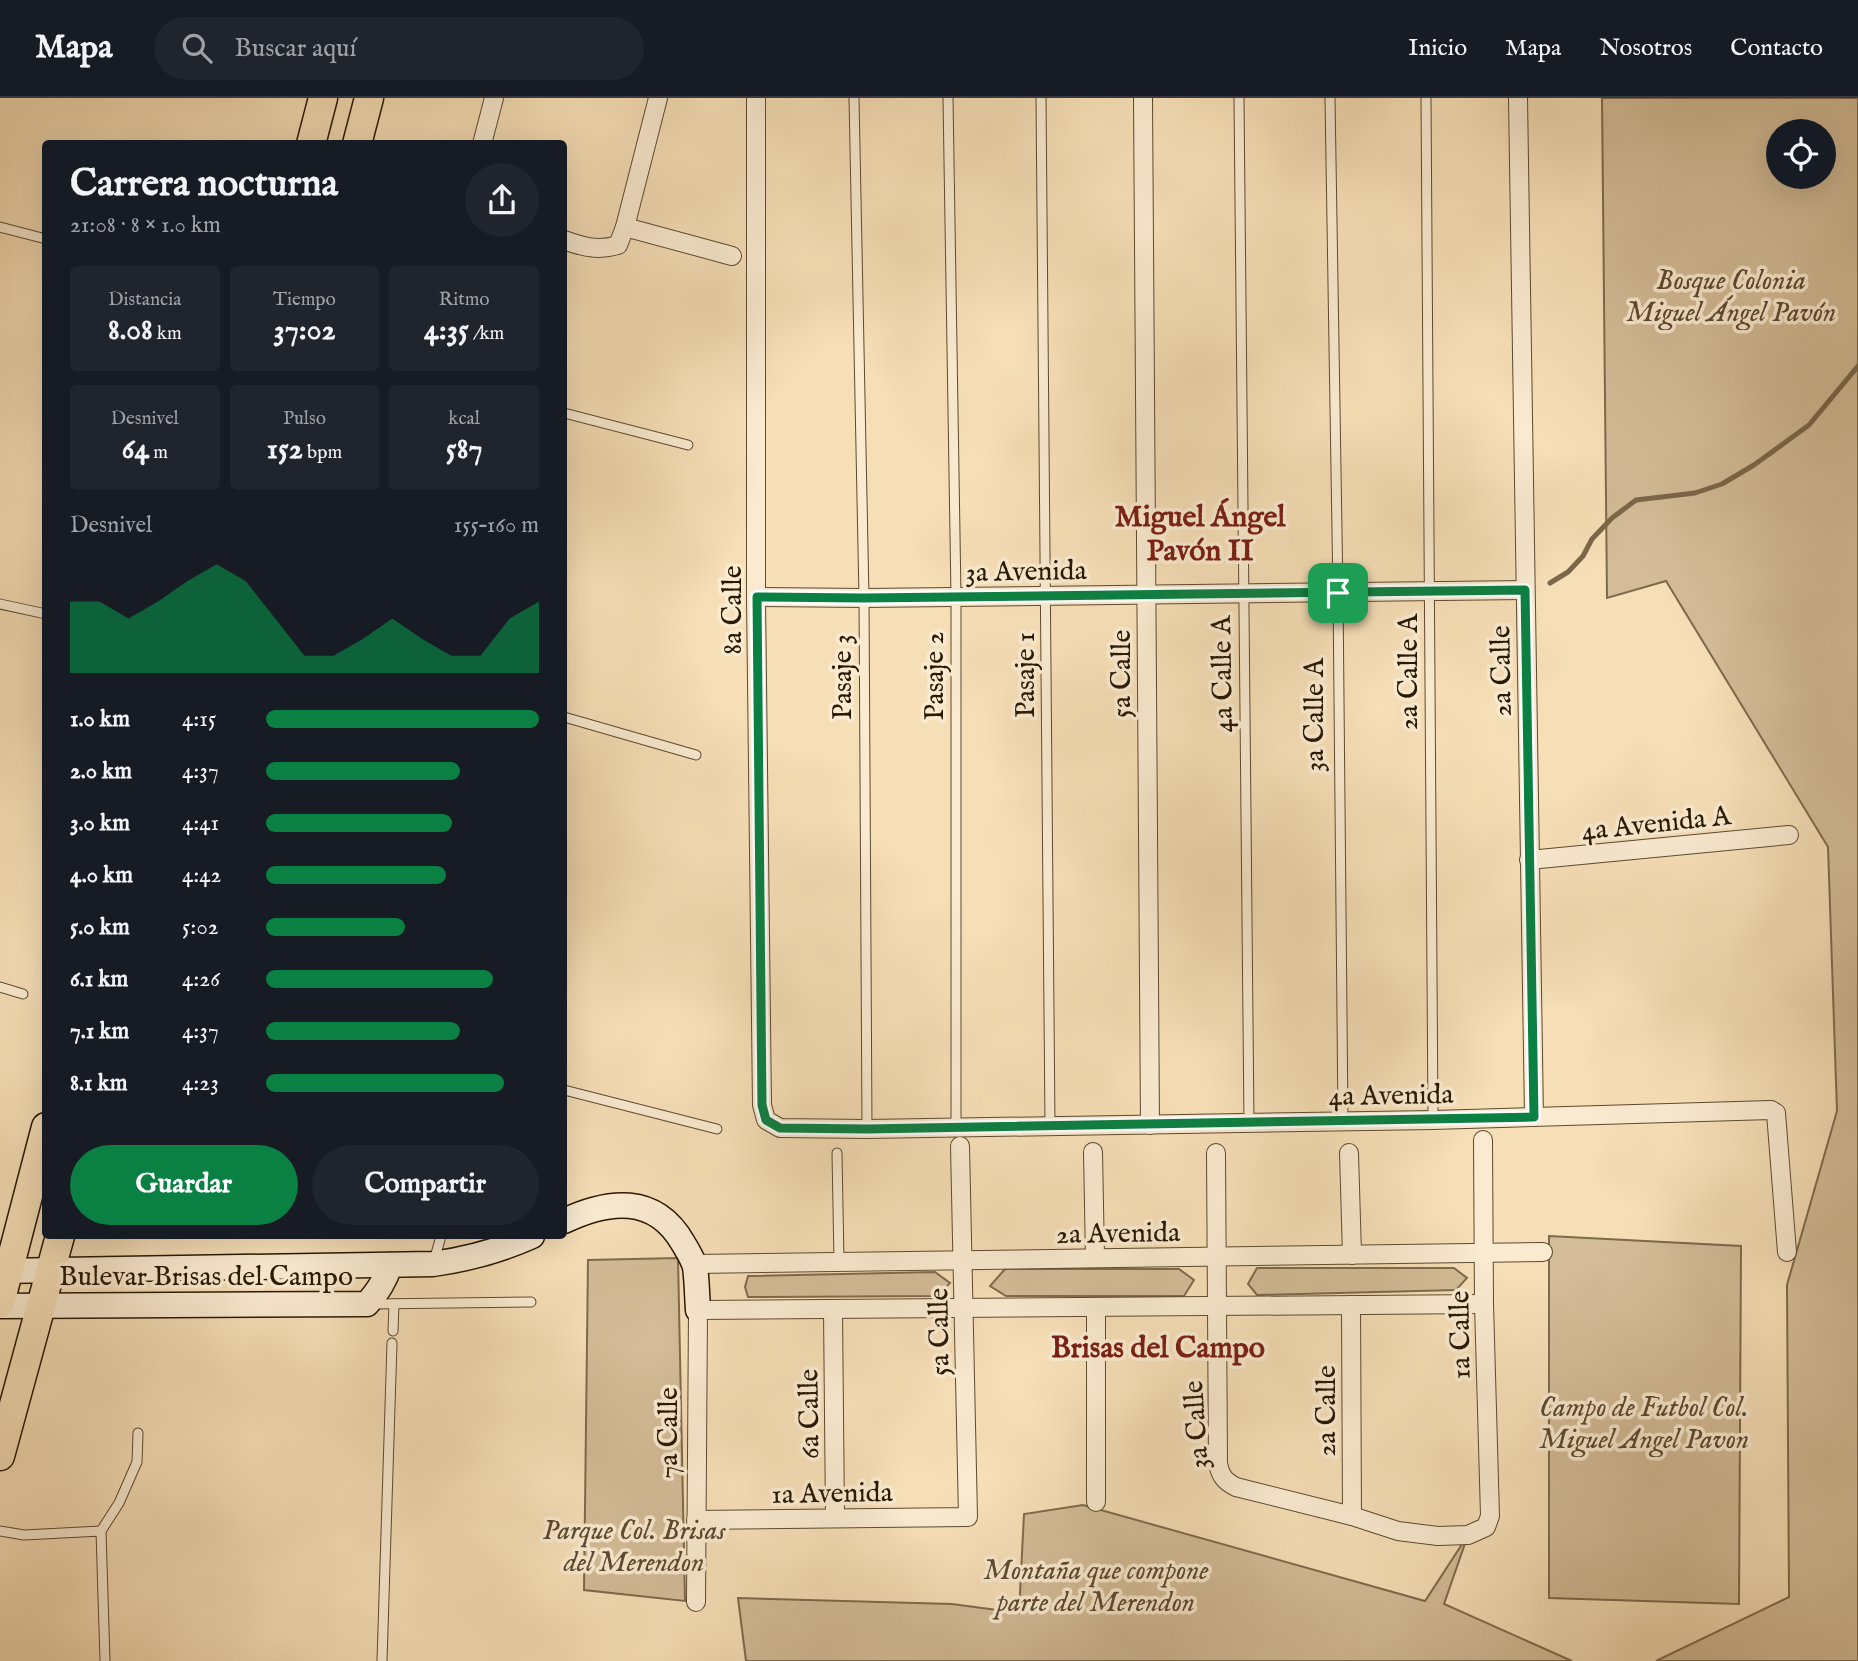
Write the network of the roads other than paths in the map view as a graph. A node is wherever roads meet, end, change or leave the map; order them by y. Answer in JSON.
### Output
{"nodes":[{"id":1,"x":323,"y":98,"type":"edge"},
{"id":2,"x":369,"y":98,"type":"edge"},
{"id":3,"x":494,"y":98,"type":"edge"},
{"id":4,"x":658,"y":98,"type":"edge"},
{"id":5,"x":756,"y":98,"type":"edge"},
{"id":6,"x":854,"y":98,"type":"edge"},
{"id":7,"x":948,"y":98,"type":"edge"},
{"id":8,"x":1041,"y":98,"type":"edge"},
{"id":9,"x":1143,"y":98,"type":"edge"},
{"id":10,"x":1239,"y":98,"type":"edge"},
{"id":11,"x":1330,"y":98,"type":"edge"},
{"id":12,"x":1426,"y":98,"type":"edge"},
{"id":13,"x":1518,"y":98,"type":"edge"},
{"id":14,"x":312,"y":140,"type":"edge"},
{"id":15,"x":358,"y":140,"type":"edge"},
{"id":16,"x":483,"y":140,"type":"edge"},
{"id":17,"x":0,"y":227,"type":"edge"},
{"id":18,"x":625,"y":227,"type":"junction"},
{"id":19,"x":42,"y":238,"type":"edge"},
{"id":20,"x":567,"y":241,"type":"edge"},
{"id":21,"x":732,"y":256,"type":"dead end"},
{"id":22,"x":567,"y":414,"type":"edge"},
{"id":23,"x":688,"y":445,"type":"dead end"},
{"id":24,"x":1525,"y":590,"type":"junction"},
{"id":25,"x":1429,"y":591,"type":"junction"},
{"id":26,"x":1338,"y":593,"type":"junction"},
{"id":27,"x":1243,"y":594,"type":"junction"},
{"id":28,"x":1146,"y":595,"type":"junction"},
{"id":29,"x":1046,"y":596,"type":"junction"},
{"id":30,"x":757,"y":597,"type":"junction"},
{"id":31,"x":956,"y":597,"type":"junction"},
{"id":32,"x":864,"y":598,"type":"junction"},
{"id":33,"x":0,"y":604,"type":"edge"},
{"id":34,"x":42,"y":613,"type":"edge"},
{"id":35,"x":567,"y":718,"type":"edge"},
{"id":36,"x":696,"y":755,"type":"dead end"},
{"id":37,"x":1788,"y":835,"type":"dead end"},
{"id":38,"x":1529,"y":860,"type":"junction"},
{"id":39,"x":0,"y":987,"type":"edge"},
{"id":40,"x":23,"y":994,"type":"dead end"},
{"id":41,"x":567,"y":1091,"type":"edge"},
{"id":42,"x":1534,"y":1117,"type":"junction"},
{"id":43,"x":766,"y":1120,"type":"joint"},
{"id":44,"x":1433,"y":1120,"type":"junction"},
{"id":45,"x":1343,"y":1122,"type":"junction"},
{"id":46,"x":1249,"y":1123,"type":"junction"},
{"id":47,"x":1150,"y":1125,"type":"junction"},
{"id":48,"x":1051,"y":1126,"type":"junction"},
{"id":49,"x":956,"y":1128,"type":"junction"},
{"id":50,"x":717,"y":1129,"type":"dead end"},
{"id":51,"x":867,"y":1129,"type":"junction"},
{"id":52,"x":1483,"y":1140,"type":"dead end"},
{"id":53,"x":42,"y":1141,"type":"edge"},
{"id":54,"x":960,"y":1146,"type":"dead end"},
{"id":55,"x":1093,"y":1152,"type":"dead end"},
{"id":56,"x":837,"y":1153,"type":"dead end"},
{"id":57,"x":1216,"y":1153,"type":"dead end"},
{"id":58,"x":1349,"y":1153,"type":"dead end"},
{"id":59,"x":37,"y":1159,"type":"junction"},
{"id":60,"x":567,"y":1220,"type":"edge"},
{"id":61,"x":0,"y":1224,"type":"edge"},
{"id":62,"x":59,"y":1239,"type":"edge"},
{"id":63,"x":440,"y":1239,"type":"edge"},
{"id":64,"x":526,"y":1239,"type":"edge"},
{"id":65,"x":1484,"y":1252,"type":"junction"},
{"id":66,"x":1543,"y":1252,"type":"dead end"},
{"id":67,"x":1787,"y":1252,"type":"dead end"},
{"id":68,"x":1352,"y":1255,"type":"junction"},
{"id":69,"x":1216,"y":1257,"type":"junction"},
{"id":70,"x":1095,"y":1258,"type":"junction"},
{"id":71,"x":962,"y":1260,"type":"junction"},
{"id":72,"x":839,"y":1262,"type":"junction"},
{"id":73,"x":433,"y":1264,"type":"junction"},
{"id":74,"x":695,"y":1264,"type":"junction"},
{"id":75,"x":390,"y":1265,"type":"junction"},
{"id":76,"x":51,"y":1269,"type":"junction"},
{"id":77,"x":4,"y":1270,"type":"edge"},
{"id":78,"x":531,"y":1302,"type":"dead end"},
{"id":79,"x":0,"y":1304,"type":"edge"},
{"id":80,"x":367,"y":1304,"type":"junction"},
{"id":81,"x":394,"y":1304,"type":"junction"},
{"id":82,"x":1484,"y":1304,"type":"junction"},
{"id":83,"x":1351,"y":1305,"type":"junction"},
{"id":84,"x":40,"y":1306,"type":"junction"},
{"id":85,"x":1217,"y":1306,"type":"junction"},
{"id":86,"x":1096,"y":1307,"type":"junction"},
{"id":87,"x":964,"y":1309,"type":"junction"},
{"id":88,"x":833,"y":1310,"type":"junction"},
{"id":89,"x":698,"y":1311,"type":"junction"},
{"id":90,"x":393,"y":1331,"type":"dead end"},
{"id":91,"x":393,"y":1343,"type":"dead end"},
{"id":92,"x":138,"y":1433,"type":"dead end"},
{"id":93,"x":0,"y":1457,"type":"edge"},
{"id":94,"x":1096,"y":1502,"type":"dead end"},
{"id":95,"x":1352,"y":1516,"type":"junction"},
{"id":96,"x":968,"y":1517,"type":"joint"},
{"id":97,"x":835,"y":1518,"type":"junction"},
{"id":98,"x":696,"y":1520,"type":"junction"},
{"id":99,"x":0,"y":1531,"type":"edge"},
{"id":100,"x":101,"y":1531,"type":"junction"},
{"id":101,"x":695,"y":1602,"type":"dead end"},
{"id":102,"x":105,"y":1661,"type":"edge"},
{"id":103,"x":382,"y":1661,"type":"edge"}],
"edges":[{"from":1,"to":14,"type":"main road"},
{"from":2,"to":15,"type":"main road"},
{"from":3,"to":16,"type":"street"},
{"from":4,"to":18,"type":"street"},
{"from":5,"to":30,"type":"street","name":"8a Calle"},
{"from":6,"to":32,"type":"lane","name":"Pasaje 3"},
{"from":7,"to":31,"type":"lane","name":"Pasaje 2"},
{"from":8,"to":29,"type":"lane","name":"Pasaje 1"},
{"from":9,"to":28,"type":"street","name":"5a Calle"},
{"from":10,"to":27,"type":"lane","name":"4a Calle A"},
{"from":11,"to":26,"type":"lane","name":"3a Calle A"},
{"from":12,"to":25,"type":"lane","name":"2a Calle A"},
{"from":13,"to":24,"type":"street","name":"2a Calle"},
{"from":17,"to":19,"type":"lane"},
{"from":18,"to":20,"type":"street"},
{"from":18,"to":21,"type":"street"},
{"from":22,"to":23,"type":"lane"},
{"from":24,"to":25,"type":"street","name":"3a Avenida"},
{"from":24,"to":38,"type":"street","name":"2a Calle"},
{"from":25,"to":26,"type":"street","name":"3a Avenida"},
{"from":25,"to":44,"type":"lane","name":"2a Calle A"},
{"from":26,"to":27,"type":"street","name":"3a Avenida"},
{"from":26,"to":45,"type":"lane","name":"3a Calle A"},
{"from":27,"to":28,"type":"street","name":"3a Avenida"},
{"from":27,"to":46,"type":"lane","name":"4a Calle A"},
{"from":28,"to":29,"type":"street","name":"3a Avenida"},
{"from":28,"to":47,"type":"street","name":"5a Calle"},
{"from":29,"to":31,"type":"street","name":"3a Avenida"},
{"from":29,"to":48,"type":"lane","name":"Pasaje 1"},
{"from":30,"to":32,"type":"street","name":"3a Avenida"},
{"from":30,"to":43,"type":"street","name":"8a Calle"},
{"from":31,"to":32,"type":"street","name":"3a Avenida"},
{"from":31,"to":49,"type":"lane","name":"Pasaje 2"},
{"from":32,"to":51,"type":"lane","name":"Pasaje 3"},
{"from":33,"to":34,"type":"lane"},
{"from":35,"to":36,"type":"lane"},
{"from":37,"to":38,"type":"street","name":"4a Avenida A"},
{"from":38,"to":42,"type":"street","name":"2a Calle"},
{"from":39,"to":40,"type":"lane"},
{"from":41,"to":50,"type":"lane"},
{"from":42,"to":44,"type":"street","name":"4a Avenida"},
{"from":42,"to":67,"type":"street","name":"4a Avenida"},
{"from":43,"to":51,"type":"street","name":"4a Avenida"},
{"from":44,"to":45,"type":"street","name":"4a Avenida"},
{"from":45,"to":46,"type":"street","name":"4a Avenida"},
{"from":46,"to":47,"type":"street","name":"4a Avenida"},
{"from":47,"to":48,"type":"street","name":"4a Avenida"},
{"from":48,"to":49,"type":"street","name":"4a Avenida"},
{"from":49,"to":51,"type":"street","name":"4a Avenida"},
{"from":52,"to":65,"type":"street","name":"1a Calle"},
{"from":53,"to":59,"type":"main road"},
{"from":54,"to":71,"type":"street","name":"5a Calle"},
{"from":55,"to":70,"type":"street"},
{"from":56,"to":72,"type":"lane"},
{"from":57,"to":69,"type":"street","name":"3a Calle"},
{"from":58,"to":68,"type":"street"},
{"from":59,"to":61,"type":"main road"},
{"from":59,"to":77,"type":"main road"},
{"from":60,"to":74,"type":"street"},
{"from":62,"to":76,"type":"main road"},
{"from":63,"to":73,"type":"lane"},
{"from":64,"to":73,"type":"street","name":"Bulevar Brisas del Campo"},
{"from":65,"to":66,"type":"street","name":"2a Avenida"},
{"from":65,"to":68,"type":"street","name":"2a Avenida"},
{"from":65,"to":82,"type":"street","name":"1a Calle"},
{"from":68,"to":69,"type":"street","name":"2a Avenida"},
{"from":69,"to":70,"type":"street","name":"2a Avenida"},
{"from":69,"to":85,"type":"street","name":"3a Calle"},
{"from":70,"to":71,"type":"street","name":"2a Avenida"},
{"from":71,"to":72,"type":"street","name":"2a Avenida"},
{"from":71,"to":87,"type":"street","name":"5a Calle"},
{"from":72,"to":74,"type":"street","name":"2a Avenida"},
{"from":73,"to":75,"type":"street","name":"Bulevar Brisas del Campo"},
{"from":74,"to":89,"type":"street","name":"7a Calle"},
{"from":75,"to":76,"type":"street","name":"Bulevar Brisas del Campo"},
{"from":75,"to":80,"type":"street","name":"Bulevar Brisas del Campo"},
{"from":76,"to":77,"type":"street","name":"Bulevar Brisas del Campo"},
{"from":76,"to":84,"type":"main road"},
{"from":77,"to":79,"type":"main road"},
{"from":78,"to":81,"type":"lane"},
{"from":79,"to":84,"type":"street","name":"Bulevar Brisas del Campo"},
{"from":80,"to":81,"type":"lane"},
{"from":80,"to":84,"type":"street","name":"Bulevar Brisas del Campo"},
{"from":81,"to":90,"type":"lane"},
{"from":82,"to":83,"type":"street"},
{"from":82,"to":95,"type":"street","name":"1a Calle"},
{"from":83,"to":85,"type":"street"},
{"from":83,"to":95,"type":"street","name":"2a Calle"},
{"from":84,"to":93,"type":"main road"},
{"from":85,"to":86,"type":"street"},
{"from":85,"to":95,"type":"street","name":"3a Calle"},
{"from":86,"to":87,"type":"street"},
{"from":86,"to":94,"type":"street"},
{"from":87,"to":88,"type":"street"},
{"from":87,"to":96,"type":"street","name":"5a Calle"},
{"from":88,"to":89,"type":"street"},
{"from":88,"to":97,"type":"street","name":"6a Calle"},
{"from":89,"to":98,"type":"street","name":"7a Calle"},
{"from":91,"to":103,"type":"lane"},
{"from":92,"to":100,"type":"lane"},
{"from":96,"to":97,"type":"street","name":"1a Avenida"},
{"from":97,"to":98,"type":"street","name":"1a Avenida"},
{"from":98,"to":101,"type":"street","name":"7a Calle"},
{"from":99,"to":100,"type":"lane"},
{"from":100,"to":102,"type":"lane"}]}
